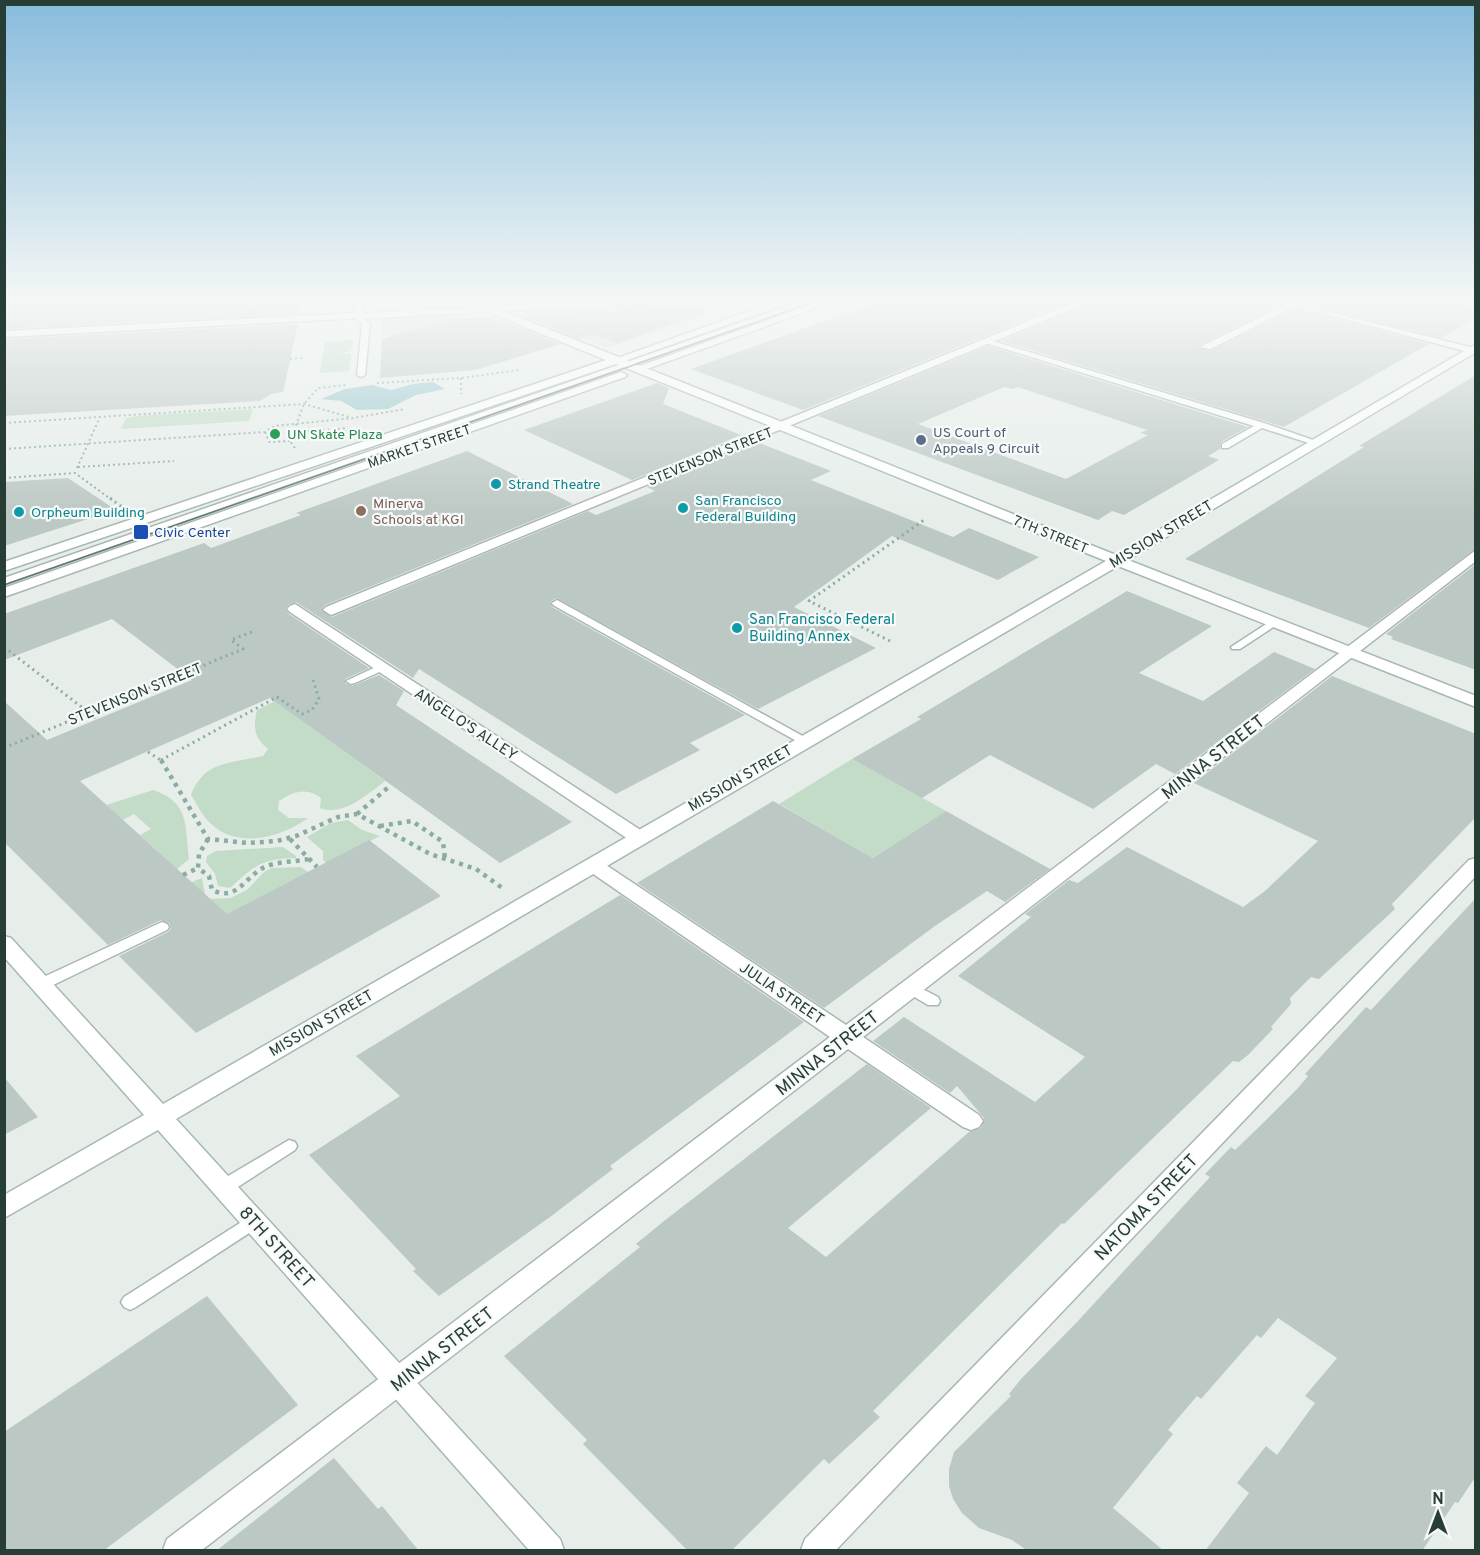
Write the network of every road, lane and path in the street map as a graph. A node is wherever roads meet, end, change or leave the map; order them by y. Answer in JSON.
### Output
{"nodes":[{"id":1,"x":502,"y":373,"type":"edge"},
{"id":2,"x":604,"y":373,"type":"edge"},
{"id":3,"x":605,"y":373,"type":"edge"},
{"id":4,"x":606,"y":373,"type":"edge"},
{"id":5,"x":627,"y":373,"type":"edge"},
{"id":6,"x":912,"y":373,"type":"edge"},
{"id":7,"x":1091,"y":373,"type":"edge"},
{"id":8,"x":1432,"y":373,"type":"edge"},
{"id":9,"x":461,"y":378,"type":"junction"},
{"id":10,"x":372,"y":383,"type":"dead end"},
{"id":11,"x":350,"y":385,"type":"dead end"},
{"id":12,"x":462,"y":398,"type":"dead end"},
{"id":13,"x":304,"y":404,"type":"junction"},
{"id":14,"x":407,"y":408,"type":"dead end"},
{"id":15,"x":100,"y":417,"type":"junction"},
{"id":16,"x":353,"y":418,"type":"junction"},
{"id":17,"x":363,"y":421,"type":"dead end"},
{"id":18,"x":4,"y":423,"type":"edge"},
{"id":19,"x":296,"y":424,"type":"junction"},
{"id":20,"x":1262,"y":426,"type":"junction"},
{"id":21,"x":359,"y":427,"type":"dead end"},
{"id":22,"x":780,"y":427,"type":"junction"},
{"id":23,"x":265,"y":432,"type":"junction"},
{"id":24,"x":292,"y":433,"type":"junction"},
{"id":25,"x":290,"y":441,"type":"junction"},
{"id":26,"x":1315,"y":442,"type":"junction"},
{"id":27,"x":88,"y":443,"type":"junction"},
{"id":28,"x":1225,"y":446,"type":"dead end"},
{"id":29,"x":4,"y":449,"type":"edge"},
{"id":30,"x":298,"y":454,"type":"dead end"},
{"id":31,"x":174,"y":461,"type":"dead end"},
{"id":32,"x":78,"y":467,"type":"junction"},
{"id":33,"x":75,"y":473,"type":"junction"},
{"id":34,"x":4,"y":478,"type":"edge"},
{"id":35,"x":128,"y":511,"type":"dead end"},
{"id":36,"x":924,"y":520,"type":"dead end"},
{"id":37,"x":1476,"y":554,"type":"edge"},
{"id":38,"x":1117,"y":560,"type":"junction"},
{"id":39,"x":4,"y":567,"type":"edge"},
{"id":40,"x":4,"y":581,"type":"edge"},
{"id":41,"x":4,"y":593,"type":"edge"},
{"id":42,"x":557,"y":603,"type":"dead end"},
{"id":43,"x":295,"y":609,"type":"dead end"},
{"id":44,"x":331,"y":610,"type":"dead end"},
{"id":45,"x":1274,"y":622,"type":"junction"},
{"id":46,"x":254,"y":631,"type":"dead end"},
{"id":47,"x":890,"y":641,"type":"dead end"},
{"id":48,"x":4,"y":647,"type":"edge"},
{"id":49,"x":1236,"y":648,"type":"dead end"},
{"id":50,"x":1349,"y":652,"type":"junction"},
{"id":51,"x":380,"y":668,"type":"junction"},
{"id":52,"x":313,"y":680,"type":"dead end"},
{"id":53,"x":351,"y":681,"type":"dead end"},
{"id":54,"x":1476,"y":702,"type":"edge"},
{"id":55,"x":88,"y":714,"type":"junction"},
{"id":56,"x":97,"y":719,"type":"dead end"},
{"id":57,"x":804,"y":741,"type":"junction"},
{"id":58,"x":4,"y":748,"type":"edge"},
{"id":59,"x":148,"y":752,"type":"dead end"},
{"id":60,"x":161,"y":760,"type":"junction"},
{"id":61,"x":391,"y":785,"type":"dead end"},
{"id":62,"x":357,"y":814,"type":"junction"},
{"id":63,"x":379,"y":826,"type":"junction"},
{"id":64,"x":638,"y":837,"type":"junction"},
{"id":65,"x":208,"y":839,"type":"junction"},
{"id":66,"x":290,"y":839,"type":"junction"},
{"id":67,"x":309,"y":859,"type":"junction"},
{"id":68,"x":445,"y":859,"type":"junction"},
{"id":69,"x":1476,"y":864,"type":"edge"},
{"id":70,"x":593,"y":865,"type":"junction"},
{"id":71,"x":317,"y":867,"type":"dead end"},
{"id":72,"x":198,"y":868,"type":"junction"},
{"id":73,"x":183,"y":875,"type":"dead end"},
{"id":74,"x":525,"y":905,"type":"junction"},
{"id":75,"x":162,"y":927,"type":"dead end"},
{"id":76,"x":4,"y":943,"type":"edge"},
{"id":77,"x":42,"y":984,"type":"junction"},
{"id":78,"x":911,"y":988,"type":"junction"},
{"id":79,"x":933,"y":1001,"type":"dead end"},
{"id":80,"x":848,"y":1037,"type":"junction"},
{"id":81,"x":160,"y":1117,"type":"junction"},
{"id":82,"x":971,"y":1121,"type":"dead end"},
{"id":83,"x":289,"y":1146,"type":"dead end"},
{"id":84,"x":224,"y":1187,"type":"junction"},
{"id":85,"x":4,"y":1208,"type":"edge"},
{"id":86,"x":254,"y":1221,"type":"junction"},
{"id":87,"x":130,"y":1302,"type":"dead end"},
{"id":88,"x":399,"y":1383,"type":"junction"},
{"id":89,"x":178,"y":1551,"type":"edge"},
{"id":90,"x":549,"y":1551,"type":"edge"},
{"id":91,"x":816,"y":1551,"type":"edge"}],
"edges":[{"from":1,"to":9,"type":"path"},
{"from":2,"to":39,"type":"street","name":"MARKET STREET"},
{"from":3,"to":40,"type":"lane","name":"MARKET STREET"},
{"from":4,"to":41,"type":"street","name":"MARKET STREET"},
{"from":5,"to":22,"type":"street","name":"7TH STREET"},
{"from":6,"to":22,"type":"street","name":"STEVENSON STREET"},
{"from":7,"to":20,"type":"lane"},
{"from":8,"to":26,"type":"street","name":"MISSION STREET"},
{"from":9,"to":10,"type":"path"},
{"from":9,"to":12,"type":"path"},
{"from":11,"to":13,"type":"path"},
{"from":13,"to":15,"type":"path"},
{"from":13,"to":16,"type":"path"},
{"from":13,"to":19,"type":"path"},
{"from":14,"to":16,"type":"path"},
{"from":15,"to":18,"type":"path"},
{"from":15,"to":27,"type":"path"},
{"from":16,"to":17,"type":"path"},
{"from":16,"to":19,"type":"path"},
{"from":19,"to":23,"type":"path"},
{"from":19,"to":24,"type":"path"},
{"from":20,"to":26,"type":"lane"},
{"from":20,"to":28,"type":"lane"},
{"from":21,"to":24,"type":"path"},
{"from":22,"to":38,"type":"street","name":"7TH STREET"},
{"from":22,"to":44,"type":"street","name":"STEVENSON STREET"},
{"from":23,"to":25,"type":"path"},
{"from":23,"to":27,"type":"path"},
{"from":24,"to":25,"type":"path"},
{"from":25,"to":30,"type":"path"},
{"from":26,"to":38,"type":"street","name":"MISSION STREET"},
{"from":27,"to":29,"type":"path"},
{"from":27,"to":32,"type":"path"},
{"from":31,"to":32,"type":"path"},
{"from":32,"to":33,"type":"path"},
{"from":33,"to":34,"type":"path"},
{"from":33,"to":35,"type":"path"},
{"from":36,"to":47,"type":"path"},
{"from":37,"to":50,"type":"street","name":"MINNA STREET"},
{"from":38,"to":45,"type":"street","name":"7TH STREET"},
{"from":38,"to":57,"type":"street","name":"MISSION STREET"},
{"from":42,"to":57,"type":"lane"},
{"from":43,"to":51,"type":"street","name":"ANGELO'S ALLEY"},
{"from":45,"to":49,"type":"lane"},
{"from":45,"to":50,"type":"street","name":"7TH STREET"},
{"from":46,"to":55,"type":"path","name":"STEVENSON STREET"},
{"from":48,"to":55,"type":"path"},
{"from":50,"to":54,"type":"street","name":"7TH STREET"},
{"from":50,"to":78,"type":"street","name":"MINNA STREET"},
{"from":51,"to":53,"type":"lane"},
{"from":51,"to":64,"type":"street","name":"ANGELO'S ALLEY"},
{"from":52,"to":60,"type":"path"},
{"from":55,"to":56,"type":"path"},
{"from":55,"to":58,"type":"path","name":"STEVENSON STREET"},
{"from":57,"to":64,"type":"street","name":"MISSION STREET"},
{"from":59,"to":60,"type":"path"},
{"from":60,"to":65,"type":"path"},
{"from":61,"to":62,"type":"path"},
{"from":62,"to":63,"type":"path"},
{"from":62,"to":66,"type":"path"},
{"from":63,"to":68,"type":"path"},
{"from":63,"to":68,"type":"path"},
{"from":64,"to":70,"type":"street","name":"MISSION STREET"},
{"from":65,"to":66,"type":"path"},
{"from":65,"to":72,"type":"path"},
{"from":66,"to":67,"type":"path"},
{"from":67,"to":71,"type":"path"},
{"from":67,"to":72,"type":"path"},
{"from":68,"to":74,"type":"path"},
{"from":69,"to":91,"type":"street","name":"NATOMA STREET"},
{"from":70,"to":74,"type":"street","name":"MISSION STREET"},
{"from":70,"to":80,"type":"street","name":"JULIA STREET"},
{"from":72,"to":73,"type":"path"},
{"from":74,"to":81,"type":"street","name":"MISSION STREET"},
{"from":75,"to":77,"type":"lane"},
{"from":76,"to":77,"type":"street","name":"8TH STREET"},
{"from":77,"to":81,"type":"street","name":"8TH STREET"},
{"from":78,"to":79,"type":"lane"},
{"from":78,"to":80,"type":"street","name":"MINNA STREET"},
{"from":80,"to":82,"type":"street","name":"JULIA STREET"},
{"from":80,"to":88,"type":"street","name":"MINNA STREET"},
{"from":81,"to":84,"type":"street","name":"8TH STREET"},
{"from":81,"to":85,"type":"street","name":"MISSION STREET"},
{"from":83,"to":84,"type":"lane"},
{"from":84,"to":86,"type":"street","name":"8TH STREET"},
{"from":86,"to":87,"type":"lane"},
{"from":86,"to":88,"type":"street","name":"8TH STREET"},
{"from":88,"to":89,"type":"street","name":"MINNA STREET"},
{"from":88,"to":90,"type":"street","name":"8TH STREET"}]}
